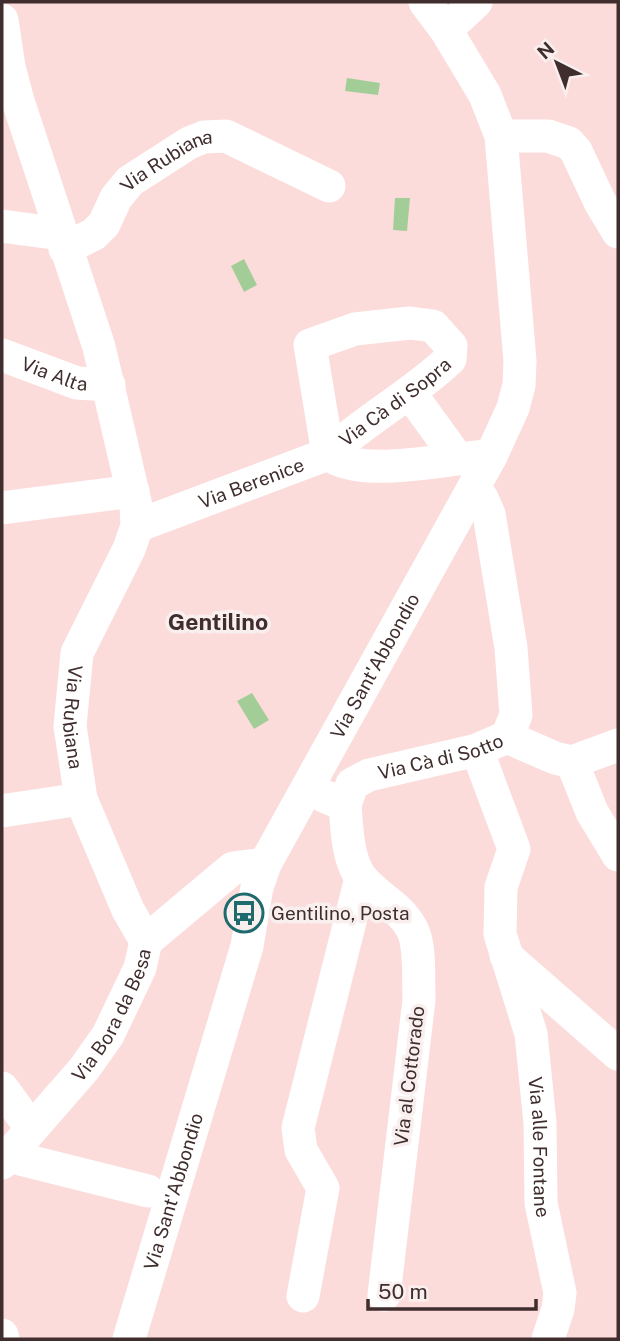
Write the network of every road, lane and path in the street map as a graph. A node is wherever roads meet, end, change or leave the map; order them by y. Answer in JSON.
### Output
{"nodes":[{"id":1,"x":425,"y":2,"type":"edge"},
{"id":2,"x":477,"y":2,"type":"edge"},
{"id":3,"x":2,"y":20,"type":"edge"},
{"id":4,"x":446,"y":30,"type":"junction"},
{"id":5,"x":6,"y":68,"type":"edge"},
{"id":6,"x":501,"y":136,"type":"junction"},
{"id":7,"x":329,"y":186,"type":"dead end"},
{"id":8,"x":617,"y":225,"type":"edge"},
{"id":9,"x":2,"y":226,"type":"edge"},
{"id":10,"x":63,"y":242,"type":"junction"},
{"id":11,"x":2,"y":355,"type":"edge"},
{"id":12,"x":109,"y":386,"type":"junction"},
{"id":13,"x":410,"y":393,"type":"junction"},
{"id":14,"x":328,"y":454,"type":"junction"},
{"id":15,"x":491,"y":456,"type":"junction"},
{"id":16,"x":448,"y":461,"type":"junction"},
{"id":17,"x":133,"y":491,"type":"junction"},
{"id":18,"x":472,"y":492,"type":"junction"},
{"id":19,"x":2,"y":508,"type":"edge"},
{"id":20,"x":137,"y":526,"type":"junction"},
{"id":21,"x":507,"y":737,"type":"junction"},
{"id":22,"x":618,"y":745,"type":"edge"},
{"id":23,"x":477,"y":750,"type":"junction"},
{"id":24,"x":572,"y":762,"type":"junction"},
{"id":25,"x":306,"y":789,"type":"junction"},
{"id":26,"x":82,"y":799,"type":"junction"},
{"id":27,"x":345,"y":805,"type":"junction"},
{"id":28,"x":2,"y":811,"type":"edge"},
{"id":29,"x":618,"y":855,"type":"edge"},
{"id":30,"x":265,"y":864,"type":"junction"},
{"id":31,"x":361,"y":878,"type":"junction"},
{"id":32,"x":146,"y":941,"type":"junction"},
{"id":33,"x":506,"y":956,"type":"junction"},
{"id":34,"x":618,"y":1054,"type":"edge"},
{"id":35,"x":2,"y":1088,"type":"edge"},
{"id":36,"x":31,"y":1128,"type":"junction"},
{"id":37,"x":5,"y":1159,"type":"edge"},
{"id":38,"x":148,"y":1191,"type":"dead end"},
{"id":39,"x":303,"y":1296,"type":"dead end"},
{"id":40,"x":384,"y":1296,"type":"dead end"},
{"id":41,"x":129,"y":1339,"type":"edge"},
{"id":42,"x":548,"y":1339,"type":"edge"}],
"edges":[{"from":1,"to":4,"type":"street","name":"Via Sant'Abbondio"},
{"from":2,"to":4,"type":"street"},
{"from":3,"to":5,"type":"street","name":"Via Rubiana"},
{"from":4,"to":6,"type":"street","name":"Via Sant'Abbondio"},
{"from":5,"to":10,"type":"street","name":"Via Rubiana"},
{"from":6,"to":8,"type":"street"},
{"from":6,"to":15,"type":"street","name":"Via Sant'Abbondio"},
{"from":7,"to":10,"type":"street","name":"Via Rubiana"},
{"from":9,"to":10,"type":"street"},
{"from":10,"to":12,"type":"street","name":"Via Rubiana"},
{"from":11,"to":12,"type":"street","name":"Via Alta"},
{"from":12,"to":17,"type":"street","name":"Via Rubiana"},
{"from":13,"to":14,"type":"street","name":"Via Cà di Sopra"},
{"from":13,"to":14,"type":"street","name":"Via Cà di Sopra"},
{"from":13,"to":16,"type":"street"},
{"from":14,"to":16,"type":"street","name":"Via Berenice"},
{"from":14,"to":20,"type":"street","name":"Via Berenice"},
{"from":15,"to":16,"type":"street","name":"Via Berenice"},
{"from":15,"to":18,"type":"street","name":"Via Sant'Abbondio"},
{"from":17,"to":19,"type":"street"},
{"from":17,"to":20,"type":"street","name":"Via Rubiana"},
{"from":18,"to":21,"type":"street","name":"Via Cà di Sotto"},
{"from":18,"to":25,"type":"street","name":"Via Sant'Abbondio"},
{"from":20,"to":26,"type":"street","name":"Via Rubiana"},
{"from":21,"to":23,"type":"street","name":"Via Cà di Sotto"},
{"from":21,"to":24,"type":"street"},
{"from":22,"to":24,"type":"street"},
{"from":23,"to":27,"type":"street","name":"Via Cà di Sotto"},
{"from":23,"to":33,"type":"street","name":"Via alle Fontane"},
{"from":24,"to":29,"type":"street"},
{"from":25,"to":27,"type":"street"},
{"from":25,"to":30,"type":"street","name":"Via Sant'Abbondio"},
{"from":26,"to":28,"type":"street"},
{"from":26,"to":32,"type":"street","name":"Via Rubiana"},
{"from":27,"to":31,"type":"street"},
{"from":30,"to":32,"type":"street","name":"Via Bora da Besa"},
{"from":30,"to":41,"type":"street","name":"Via Sant'Abbondio"},
{"from":31,"to":39,"type":"street"},
{"from":31,"to":40,"type":"street","name":"Via al Cottorado"},
{"from":32,"to":36,"type":"street","name":"Via Bora da Besa"},
{"from":33,"to":34,"type":"street"},
{"from":33,"to":42,"type":"street","name":"Via alle Fontane"},
{"from":35,"to":36,"type":"street"},
{"from":36,"to":37,"type":"street","name":"Via Bora da Besa"},
{"from":37,"to":38,"type":"street"}]}
